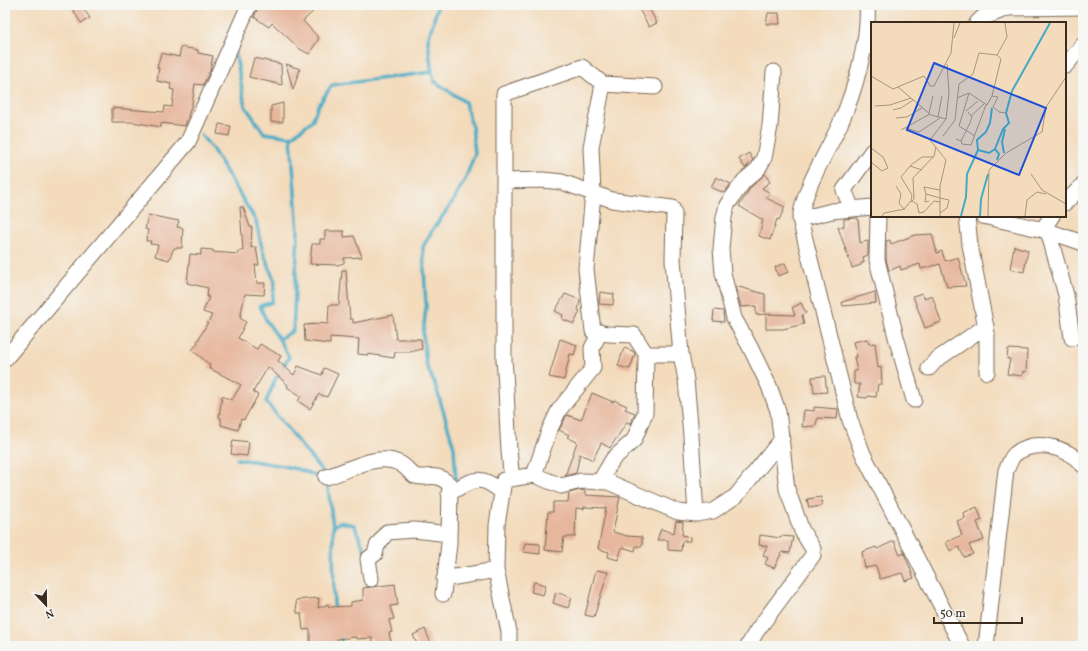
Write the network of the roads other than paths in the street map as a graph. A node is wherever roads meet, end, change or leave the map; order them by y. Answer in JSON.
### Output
{"nodes":[{"id":1,"x":249,"y":5,"type":"edge"},
{"id":2,"x":867,"y":5,"type":"edge"},
{"id":3,"x":1083,"y":7,"type":"edge"},
{"id":4,"x":978,"y":22,"type":"edge"},
{"id":5,"x":1083,"y":45,"type":"edge"},
{"id":6,"x":1066,"y":65,"type":"edge"},
{"id":7,"x":774,"y":72,"type":"dead end"},
{"id":8,"x":603,"y":84,"type":"junction"},
{"id":9,"x":655,"y":87,"type":"dead end"},
{"id":10,"x":871,"y":152,"type":"edge"},
{"id":11,"x":504,"y":181,"type":"junction"},
{"id":12,"x":1083,"y":185,"type":"edge"},
{"id":13,"x":592,"y":194,"type":"junction"},
{"id":14,"x":1066,"y":202,"type":"edge"},
{"id":15,"x":871,"y":207,"type":"edge"},
{"id":16,"x":852,"y":209,"type":"junction"},
{"id":17,"x":878,"y":217,"type":"edge"},
{"id":18,"x":967,"y":217,"type":"edge"},
{"id":19,"x":986,"y":217,"type":"edge"},
{"id":20,"x":1052,"y":217,"type":"edge"},
{"id":21,"x":800,"y":219,"type":"junction"},
{"id":22,"x":1045,"y":231,"type":"junction"},
{"id":23,"x":1083,"y":242,"type":"edge"},
{"id":24,"x":986,"y":326,"type":"junction"},
{"id":25,"x":600,"y":332,"type":"junction"},
{"id":26,"x":1072,"y":338,"type":"dead end"},
{"id":27,"x":646,"y":354,"type":"junction"},
{"id":28,"x":681,"y":354,"type":"junction"},
{"id":29,"x":5,"y":359,"type":"edge"},
{"id":30,"x":929,"y":368,"type":"dead end"},
{"id":31,"x":987,"y":372,"type":"dead end"},
{"id":32,"x":914,"y":400,"type":"dead end"},
{"id":33,"x":782,"y":439,"type":"junction"},
{"id":34,"x":1083,"y":465,"type":"edge"},
{"id":35,"x":534,"y":475,"type":"junction"},
{"id":36,"x":326,"y":477,"type":"dead end"},
{"id":37,"x":512,"y":478,"type":"junction"},
{"id":38,"x":600,"y":481,"type":"junction"},
{"id":39,"x":502,"y":492,"type":"junction"},
{"id":40,"x":449,"y":493,"type":"junction"},
{"id":41,"x":696,"y":514,"type":"junction"},
{"id":42,"x":449,"y":534,"type":"junction"},
{"id":43,"x":496,"y":570,"type":"junction"},
{"id":44,"x":372,"y":579,"type":"dead end"},
{"id":45,"x":509,"y":646,"type":"edge"},
{"id":46,"x":748,"y":646,"type":"edge"},
{"id":47,"x":962,"y":646,"type":"edge"},
{"id":48,"x":986,"y":646,"type":"edge"}],
"edges":[{"from":1,"to":29,"type":"street"},
{"from":2,"to":21,"type":"street"},
{"from":3,"to":4,"type":"street"},
{"from":5,"to":6,"type":"street"},
{"from":7,"to":33,"type":"street"},
{"from":8,"to":9,"type":"street"},
{"from":8,"to":11,"type":"street"},
{"from":8,"to":13,"type":"street"},
{"from":10,"to":16,"type":"street"},
{"from":11,"to":13,"type":"street"},
{"from":11,"to":37,"type":"street"},
{"from":12,"to":14,"type":"street"},
{"from":13,"to":25,"type":"street"},
{"from":13,"to":28,"type":"street"},
{"from":15,"to":16,"type":"street"},
{"from":16,"to":21,"type":"street"},
{"from":17,"to":32,"type":"street"},
{"from":18,"to":24,"type":"street"},
{"from":19,"to":22,"type":"street"},
{"from":20,"to":22,"type":"street"},
{"from":21,"to":47,"type":"street"},
{"from":22,"to":23,"type":"street"},
{"from":22,"to":26,"type":"street"},
{"from":24,"to":30,"type":"street"},
{"from":24,"to":31,"type":"street"},
{"from":25,"to":27,"type":"street"},
{"from":25,"to":35,"type":"street"},
{"from":27,"to":28,"type":"street"},
{"from":27,"to":38,"type":"street"},
{"from":28,"to":41,"type":"street"},
{"from":33,"to":41,"type":"street"},
{"from":33,"to":46,"type":"street"},
{"from":34,"to":48,"type":"street"},
{"from":35,"to":37,"type":"street"},
{"from":35,"to":38,"type":"street"},
{"from":36,"to":40,"type":"street"},
{"from":37,"to":39,"type":"street"},
{"from":38,"to":41,"type":"street"},
{"from":39,"to":40,"type":"street"},
{"from":39,"to":43,"type":"street"},
{"from":40,"to":42,"type":"street"},
{"from":42,"to":43,"type":"street"},
{"from":42,"to":44,"type":"street"},
{"from":43,"to":45,"type":"street"}]}
